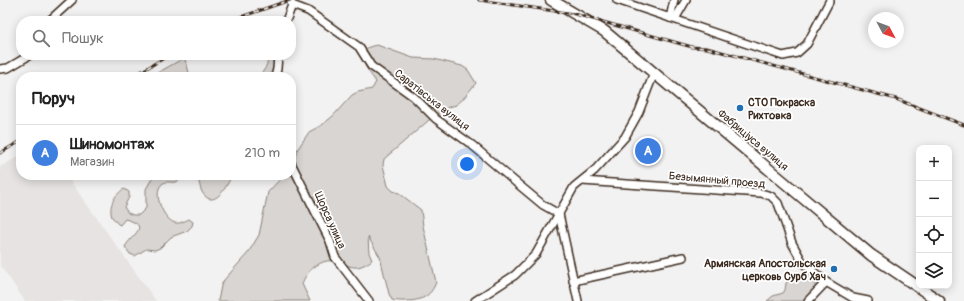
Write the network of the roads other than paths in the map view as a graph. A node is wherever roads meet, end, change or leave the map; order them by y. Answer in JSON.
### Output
{"nodes":[{"id":1,"x":72,"y":0,"type":"edge"},
{"id":2,"x":551,"y":0,"type":"edge"},
{"id":3,"x":618,"y":0,"type":"edge"},
{"id":4,"x":674,"y":0,"type":"edge"},
{"id":5,"x":686,"y":0,"type":"edge"},
{"id":6,"x":830,"y":0,"type":"edge"},
{"id":7,"x":291,"y":3,"type":"edge"},
{"id":8,"x":54,"y":16,"type":"edge"},
{"id":9,"x":287,"y":16,"type":"edge"},
{"id":10,"x":672,"y":18,"type":"junction"},
{"id":11,"x":22,"y":60,"type":"edge"},
{"id":12,"x":278,"y":60,"type":"edge"},
{"id":13,"x":0,"y":69,"type":"edge"},
{"id":14,"x":276,"y":72,"type":"edge"},
{"id":15,"x":654,"y":73,"type":"junction"},
{"id":16,"x":296,"y":173,"type":"edge"},
{"id":17,"x":582,"y":180,"type":"junction"},
{"id":18,"x":559,"y":214,"type":"junction"},
{"id":19,"x":683,"y":257,"type":"dead end"},
{"id":20,"x":573,"y":281,"type":"junction"},
{"id":21,"x":826,"y":282,"type":"junction"},
{"id":22,"x":369,"y":301,"type":"edge"},
{"id":23,"x":475,"y":301,"type":"edge"},
{"id":24,"x":578,"y":301,"type":"edge"},
{"id":25,"x":808,"y":301,"type":"edge"},
{"id":26,"x":868,"y":301,"type":"edge"},
{"id":27,"x":939,"y":301,"type":"edge"}],
"edges":[{"from":1,"to":8,"type":"street"},
{"from":2,"to":15,"type":"main road","name":"Фабриціуса вулиця"},
{"from":3,"to":10,"type":"street"},
{"from":4,"to":10,"type":"street"},
{"from":5,"to":10,"type":"street"},
{"from":6,"to":10,"type":"street"},
{"from":7,"to":9,"type":"street"},
{"from":7,"to":18,"type":"street","name":"Саратівська вулиця"},
{"from":11,"to":13,"type":"street"},
{"from":12,"to":14,"type":"street"},
{"from":15,"to":17,"type":"street"},
{"from":15,"to":27,"type":"main road","name":"Фабриціуса вулиця"},
{"from":16,"to":22,"type":"street","name":"Щорса улица"},
{"from":17,"to":18,"type":"street"},
{"from":17,"to":21,"type":"street","name":"Безымянный проезд"},
{"from":18,"to":20,"type":"street"},
{"from":18,"to":23,"type":"street"},
{"from":19,"to":20,"type":"street"},
{"from":20,"to":24,"type":"street"},
{"from":21,"to":25,"type":"street"},
{"from":21,"to":26,"type":"street","name":"Безымянный проезд"}]}
